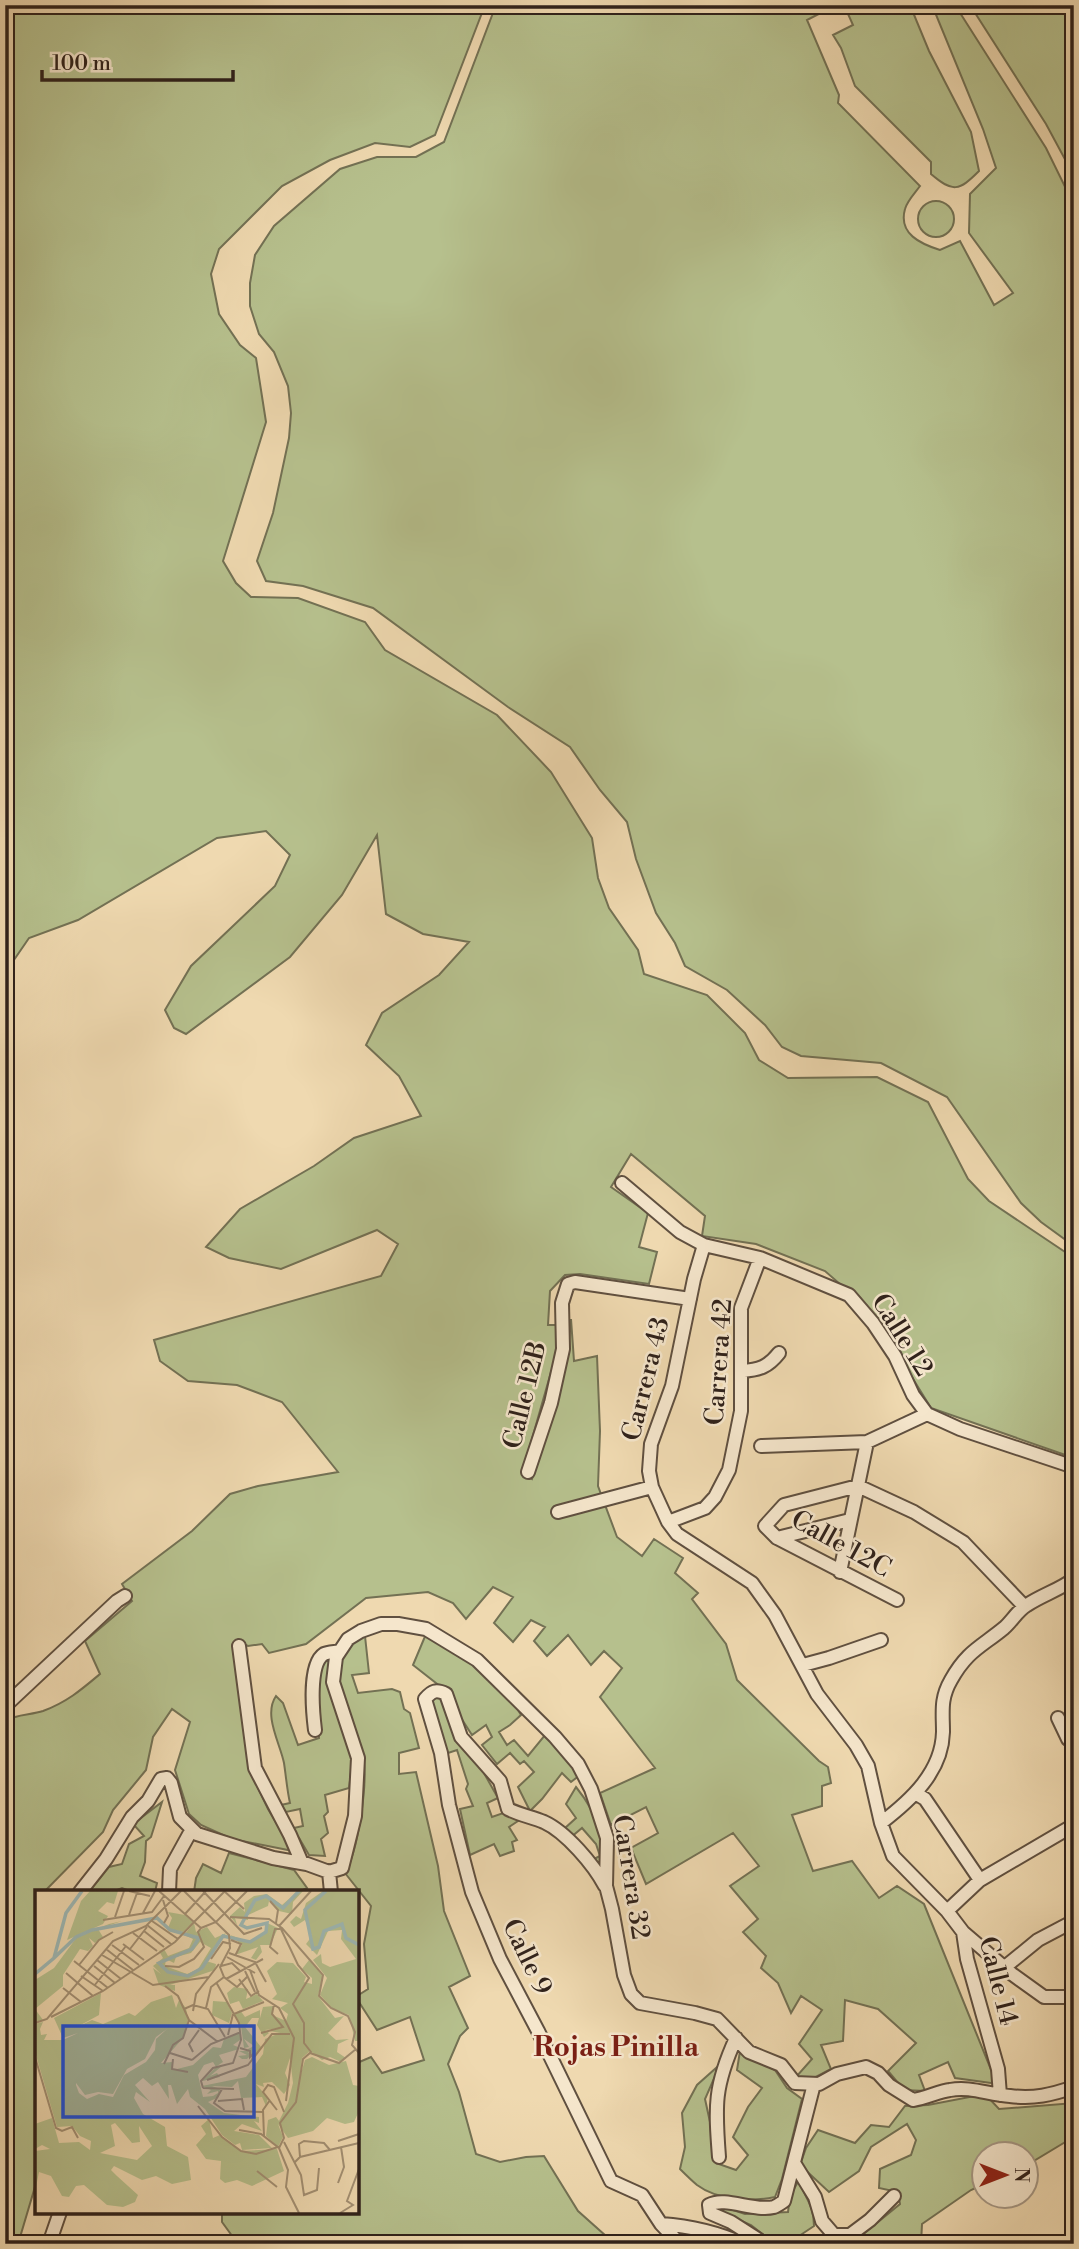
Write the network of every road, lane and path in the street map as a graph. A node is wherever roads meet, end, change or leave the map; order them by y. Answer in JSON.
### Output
{"nodes":[{"id":1,"x":622,"y":1184,"type":"dead end"},
{"id":2,"x":704,"y":1245,"type":"junction"},
{"id":3,"x":760,"y":1258,"type":"junction"},
{"id":4,"x":690,"y":1299,"type":"junction"},
{"id":5,"x":779,"y":1353,"type":"dead end"},
{"id":6,"x":742,"y":1371,"type":"junction"},
{"id":7,"x":927,"y":1413,"type":"junction"},
{"id":8,"x":867,"y":1441,"type":"junction"},
{"id":9,"x":761,"y":1446,"type":"dead end"},
{"id":10,"x":1074,"y":1467,"type":"edge"},
{"id":11,"x":528,"y":1472,"type":"dead end"},
{"id":12,"x":858,"y":1486,"type":"junction"},
{"id":13,"x":652,"y":1487,"type":"junction"},
{"id":14,"x":558,"y":1512,"type":"dead end"},
{"id":15,"x":850,"y":1520,"type":"junction"},
{"id":16,"x":668,"y":1522,"type":"junction"},
{"id":17,"x":776,"y":1538,"type":"junction"},
{"id":18,"x":840,"y":1572,"type":"junction"},
{"id":19,"x":1074,"y":1578,"type":"edge"},
{"id":20,"x":125,"y":1596,"type":"dead end"},
{"id":21,"x":897,"y":1600,"type":"dead end"},
{"id":22,"x":1024,"y":1606,"type":"junction"},
{"id":23,"x":881,"y":1640,"type":"dead end"},
{"id":24,"x":239,"y":1646,"type":"dead end"},
{"id":25,"x":340,"y":1651,"type":"junction"},
{"id":26,"x":803,"y":1665,"type":"junction"},
{"id":27,"x":5,"y":1706,"type":"edge"},
{"id":28,"x":1058,"y":1718,"type":"dead end"},
{"id":29,"x":315,"y":1730,"type":"dead end"},
{"id":30,"x":1072,"y":1740,"type":"edge"},
{"id":31,"x":915,"y":1793,"type":"junction"},
{"id":32,"x":881,"y":1823,"type":"junction"},
{"id":33,"x":1074,"y":1825,"type":"edge"},
{"id":34,"x":192,"y":1829,"type":"junction"},
{"id":35,"x":302,"y":1863,"type":"junction"},
{"id":36,"x":330,"y":1872,"type":"junction"},
{"id":37,"x":981,"y":1880,"type":"junction"},
{"id":38,"x":606,"y":1886,"type":"junction"},
{"id":39,"x":82,"y":1890,"type":"edge"},
{"id":40,"x":169,"y":1890,"type":"edge"},
{"id":41,"x":331,"y":1890,"type":"edge"},
{"id":42,"x":947,"y":1911,"type":"junction"},
{"id":43,"x":1074,"y":1921,"type":"edge"},
{"id":44,"x":1057,"y":1930,"type":"junction"},
{"id":45,"x":963,"y":1932,"type":"junction"},
{"id":46,"x":1063,"y":1944,"type":"dead end"},
{"id":47,"x":1005,"y":1967,"type":"junction"},
{"id":48,"x":1074,"y":1997,"type":"edge"},
{"id":49,"x":736,"y":2038,"type":"junction"},
{"id":50,"x":814,"y":2084,"type":"junction"},
{"id":51,"x":1074,"y":2087,"type":"edge"},
{"id":52,"x":1000,"y":2095,"type":"junction"},
{"id":53,"x":719,"y":2157,"type":"dead end"},
{"id":54,"x":794,"y":2163,"type":"junction"},
{"id":55,"x":894,"y":2196,"type":"dead end"},
{"id":56,"x":59,"y":2214,"type":"edge"},
{"id":57,"x":661,"y":2224,"type":"junction"},
{"id":58,"x":49,"y":2244,"type":"edge"},
{"id":59,"x":680,"y":2244,"type":"edge"},
{"id":60,"x":743,"y":2244,"type":"edge"},
{"id":61,"x":760,"y":2244,"type":"edge"}],
"edges":[{"from":1,"to":2,"type":"street","name":"Calle 12"},
{"from":2,"to":3,"type":"street","name":"Calle 12"},
{"from":2,"to":4,"type":"street","name":"Carrera 43"},
{"from":3,"to":6,"type":"street","name":"Carrera 42"},
{"from":3,"to":7,"type":"street","name":"Calle 12"},
{"from":4,"to":11,"type":"street","name":"Calle 12B"},
{"from":4,"to":13,"type":"street","name":"Carrera 43"},
{"from":5,"to":6,"type":"street"},
{"from":6,"to":16,"type":"street","name":"Carrera 42"},
{"from":7,"to":8,"type":"street"},
{"from":7,"to":10,"type":"street","name":"Calle 12"},
{"from":8,"to":9,"type":"street"},
{"from":8,"to":12,"type":"street"},
{"from":12,"to":15,"type":"street"},
{"from":12,"to":17,"type":"street","name":"Calle 12C"},
{"from":12,"to":22,"type":"street"},
{"from":13,"to":14,"type":"street"},
{"from":13,"to":16,"type":"street","name":"Carrera 43"},
{"from":15,"to":17,"type":"street"},
{"from":15,"to":18,"type":"street"},
{"from":16,"to":26,"type":"street"},
{"from":17,"to":18,"type":"street","name":"Calle 12C"},
{"from":18,"to":21,"type":"street","name":"Calle 12C"},
{"from":19,"to":22,"type":"street"},
{"from":20,"to":27,"type":"street"},
{"from":22,"to":31,"type":"street"},
{"from":23,"to":26,"type":"street"},
{"from":24,"to":35,"type":"street"},
{"from":25,"to":29,"type":"street","name":"Carrera 32"},
{"from":25,"to":36,"type":"street"},
{"from":25,"to":38,"type":"street","name":"Carrera 32"},
{"from":26,"to":32,"type":"street"},
{"from":28,"to":30,"type":"street"},
{"from":31,"to":32,"type":"street"},
{"from":31,"to":37,"type":"street"},
{"from":32,"to":42,"type":"street","name":"Calle 14"},
{"from":33,"to":37,"type":"street"},
{"from":34,"to":35,"type":"street"},
{"from":34,"to":39,"type":"street"},
{"from":34,"to":40,"type":"street"},
{"from":35,"to":36,"type":"street"},
{"from":36,"to":41,"type":"street"},
{"from":37,"to":42,"type":"street"},
{"from":38,"to":49,"type":"street","name":"Carrera 32"},
{"from":38,"to":57,"type":"street","name":"Calle 9"},
{"from":42,"to":45,"type":"street","name":"Calle 14"},
{"from":43,"to":44,"type":"street"},
{"from":44,"to":46,"type":"street"},
{"from":44,"to":47,"type":"street"},
{"from":45,"to":47,"type":"street"},
{"from":45,"to":52,"type":"street","name":"Calle 14"},
{"from":47,"to":48,"type":"street"},
{"from":49,"to":50,"type":"street","name":"Carrera 32"},
{"from":49,"to":53,"type":"street"},
{"from":50,"to":52,"type":"street"},
{"from":50,"to":54,"type":"street"},
{"from":51,"to":52,"type":"street"},
{"from":54,"to":55,"type":"street"},
{"from":54,"to":61,"type":"street"},
{"from":56,"to":58,"type":"street"},
{"from":57,"to":59,"type":"street","name":"Calle 9"},
{"from":57,"to":60,"type":"street"}]}
